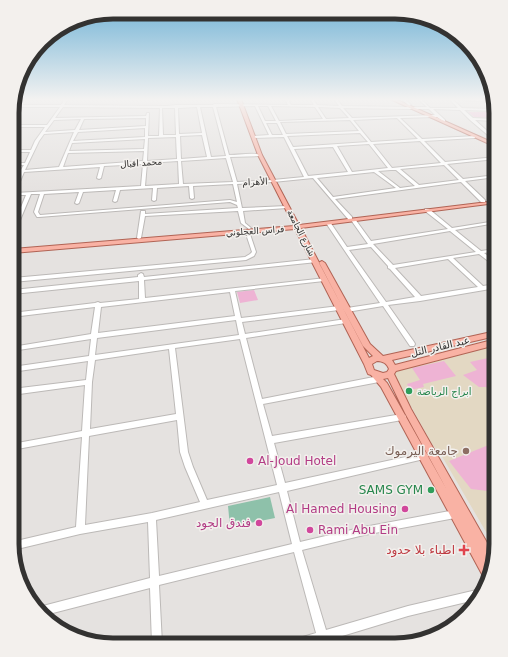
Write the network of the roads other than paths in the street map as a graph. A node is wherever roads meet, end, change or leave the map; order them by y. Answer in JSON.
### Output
{"nodes":[{"id":1,"x":44,"y":130,"type":"edge"},
{"id":2,"x":100,"y":130,"type":"edge"},
{"id":3,"x":147,"y":130,"type":"edge"},
{"id":4,"x":161,"y":130,"type":"edge"},
{"id":5,"x":177,"y":130,"type":"edge"},
{"id":6,"x":203,"y":130,"type":"edge"},
{"id":7,"x":221,"y":130,"type":"edge"},
{"id":8,"x":250,"y":130,"type":"edge"},
{"id":9,"x":268,"y":130,"type":"edge"},
{"id":10,"x":282,"y":130,"type":"edge"},
{"id":11,"x":410,"y":130,"type":"edge"},
{"id":12,"x":459,"y":130,"type":"edge"},
{"id":13,"x":462,"y":130,"type":"edge"},
{"id":14,"x":76,"y":131,"type":"junction"},
{"id":15,"x":361,"y":132,"type":"joint"},
{"id":16,"x":43,"y":133,"type":"junction"},
{"id":17,"x":204,"y":134,"type":"junction"},
{"id":18,"x":285,"y":135,"type":"junction"},
{"id":19,"x":177,"y":136,"type":"junction"},
{"id":20,"x":271,"y":136,"type":"junction"},
{"id":21,"x":161,"y":137,"type":"junction"},
{"id":22,"x":253,"y":137,"type":"junction"},
{"id":23,"x":474,"y":137,"type":"junction"},
{"id":24,"x":146,"y":138,"type":"junction"},
{"id":25,"x":420,"y":140,"type":"junction"},
{"id":26,"x":489,"y":141,"type":"edge"},
{"id":27,"x":71,"y":142,"type":"junction"},
{"id":28,"x":489,"y":142,"type":"edge"},
{"id":29,"x":370,"y":144,"type":"junction"},
{"id":30,"x":334,"y":146,"type":"junction"},
{"id":31,"x":291,"y":148,"type":"junction"},
{"id":32,"x":33,"y":150,"type":"junction"},
{"id":33,"x":145,"y":150,"type":"junction"},
{"id":34,"x":19,"y":151,"type":"edge"},
{"id":35,"x":67,"y":152,"type":"junction"},
{"id":36,"x":228,"y":156,"type":"junction"},
{"id":37,"x":260,"y":156,"type":"junction"},
{"id":38,"x":209,"y":158,"type":"junction"},
{"id":39,"x":489,"y":159,"type":"edge"},
{"id":40,"x":179,"y":160,"type":"junction"},
{"id":41,"x":144,"y":163,"type":"junction"},
{"id":42,"x":19,"y":164,"type":"edge"},
{"id":43,"x":26,"y":164,"type":"junction"},
{"id":44,"x":444,"y":164,"type":"junction"},
{"id":45,"x":102,"y":166,"type":"junction"},
{"id":46,"x":60,"y":169,"type":"junction"},
{"id":47,"x":393,"y":169,"type":"junction"},
{"id":48,"x":22,"y":171,"type":"junction"},
{"id":49,"x":375,"y":171,"type":"junction"},
{"id":50,"x":351,"y":173,"type":"junction"},
{"id":51,"x":314,"y":177,"type":"junction"},
{"id":52,"x":489,"y":177,"type":"edge"},
{"id":53,"x":19,"y":178,"type":"edge"},
{"id":54,"x":99,"y":178,"type":"dead end"},
{"id":55,"x":307,"y":178,"type":"junction"},
{"id":56,"x":273,"y":181,"type":"junction"},
{"id":57,"x":462,"y":181,"type":"junction"},
{"id":58,"x":235,"y":183,"type":"junction"},
{"id":59,"x":191,"y":185,"type":"junction"},
{"id":60,"x":181,"y":186,"type":"junction"},
{"id":61,"x":418,"y":186,"type":"junction"},
{"id":62,"x":155,"y":187,"type":"junction"},
{"id":63,"x":143,"y":188,"type":"junction"},
{"id":64,"x":398,"y":188,"type":"junction"},
{"id":65,"x":118,"y":189,"type":"junction"},
{"id":66,"x":82,"y":190,"type":"junction"},
{"id":67,"x":43,"y":192,"type":"junction"},
{"id":68,"x":19,"y":193,"type":"edge"},
{"id":69,"x":29,"y":193,"type":"junction"},
{"id":70,"x":238,"y":196,"type":"junction"},
{"id":71,"x":192,"y":198,"type":"dead end"},
{"id":72,"x":332,"y":198,"type":"junction"},
{"id":73,"x":154,"y":200,"type":"dead end"},
{"id":74,"x":483,"y":200,"type":"junction"},
{"id":75,"x":489,"y":200,"type":"edge"},
{"id":76,"x":115,"y":201,"type":"dead end"},
{"id":77,"x":230,"y":201,"type":"junction"},
{"id":78,"x":489,"y":201,"type":"edge"},
{"id":79,"x":77,"y":203,"type":"dead end"},
{"id":80,"x":239,"y":204,"type":"junction"},
{"id":81,"x":287,"y":206,"type":"junction"},
{"id":82,"x":143,"y":208,"type":"junction"},
{"id":83,"x":240,"y":210,"type":"junction"},
{"id":84,"x":427,"y":210,"type":"junction"},
{"id":85,"x":143,"y":215,"type":"junction"},
{"id":86,"x":19,"y":217,"type":"edge"},
{"id":87,"x":293,"y":218,"type":"junction"},
{"id":88,"x":351,"y":219,"type":"junction"},
{"id":89,"x":328,"y":222,"type":"junction"},
{"id":90,"x":489,"y":223,"type":"edge"},
{"id":91,"x":285,"y":225,"type":"junction"},
{"id":92,"x":299,"y":225,"type":"junction"},
{"id":93,"x":248,"y":230,"type":"junction"},
{"id":94,"x":451,"y":230,"type":"junction"},
{"id":95,"x":139,"y":238,"type":"junction"},
{"id":96,"x":370,"y":244,"type":"junction"},
{"id":97,"x":19,"y":248,"type":"edge"},
{"id":98,"x":19,"y":249,"type":"edge"},
{"id":99,"x":346,"y":250,"type":"junction"},
{"id":100,"x":489,"y":251,"type":"edge"},
{"id":101,"x":480,"y":253,"type":"junction"},
{"id":102,"x":450,"y":258,"type":"junction"},
{"id":103,"x":315,"y":260,"type":"junction"},
{"id":104,"x":489,"y":260,"type":"edge"},
{"id":105,"x":390,"y":267,"type":"junction"},
{"id":106,"x":142,"y":270,"type":"junction"},
{"id":107,"x":324,"y":278,"type":"junction"},
{"id":108,"x":19,"y":279,"type":"edge"},
{"id":109,"x":142,"y":279,"type":"junction"},
{"id":110,"x":489,"y":287,"type":"edge"},
{"id":111,"x":482,"y":288,"type":"junction"},
{"id":112,"x":232,"y":290,"type":"junction"},
{"id":113,"x":19,"y":291,"type":"edge"},
{"id":114,"x":420,"y":298,"type":"junction"},
{"id":115,"x":142,"y":300,"type":"junction"},
{"id":116,"x":98,"y":304,"type":"junction"},
{"id":117,"x":383,"y":304,"type":"junction"},
{"id":118,"x":339,"y":308,"type":"junction"},
{"id":119,"x":348,"y":310,"type":"junction"},
{"id":120,"x":19,"y":314,"type":"edge"},
{"id":121,"x":239,"y":319,"type":"junction"},
{"id":122,"x":346,"y":321,"type":"junction"},
{"id":123,"x":242,"y":335,"type":"junction"},
{"id":124,"x":489,"y":335,"type":"edge"},
{"id":125,"x":93,"y":337,"type":"junction"},
{"id":126,"x":412,"y":344,"type":"dead end"},
{"id":127,"x":489,"y":344,"type":"edge"},
{"id":128,"x":172,"y":346,"type":"junction"},
{"id":129,"x":19,"y":348,"type":"edge"},
{"id":130,"x":382,"y":358,"type":"junction"},
{"id":131,"x":91,"y":359,"type":"junction"},
{"id":132,"x":368,"y":364,"type":"junction"},
{"id":133,"x":19,"y":369,"type":"edge"},
{"id":134,"x":391,"y":371,"type":"junction"},
{"id":135,"x":377,"y":377,"type":"junction"},
{"id":136,"x":88,"y":382,"type":"junction"},
{"id":137,"x":19,"y":391,"type":"edge"},
{"id":138,"x":260,"y":402,"type":"junction"},
{"id":139,"x":180,"y":416,"type":"junction"},
{"id":140,"x":402,"y":417,"type":"junction"},
{"id":141,"x":85,"y":434,"type":"junction"},
{"id":142,"x":270,"y":440,"type":"junction"},
{"id":143,"x":19,"y":446,"type":"edge"},
{"id":144,"x":424,"y":456,"type":"junction"},
{"id":145,"x":282,"y":487,"type":"junction"},
{"id":146,"x":205,"y":505,"type":"junction"},
{"id":147,"x":455,"y":514,"type":"junction"},
{"id":148,"x":152,"y":517,"type":"junction"},
{"id":149,"x":80,"y":530,"type":"junction"},
{"id":150,"x":19,"y":544,"type":"edge"},
{"id":151,"x":297,"y":547,"type":"junction"},
{"id":152,"x":488,"y":554,"type":"edge"},
{"id":153,"x":486,"y":569,"type":"edge"},
{"id":154,"x":155,"y":582,"type":"junction"},
{"id":155,"x":473,"y":596,"type":"edge"},
{"id":156,"x":47,"y":610,"type":"edge"},
{"id":157,"x":157,"y":638,"type":"edge"},
{"id":158,"x":323,"y":638,"type":"edge"},
{"id":159,"x":332,"y":638,"type":"edge"}],
"edges":[{"from":1,"to":16,"type":"street"},
{"from":2,"to":14,"type":"street"},
{"from":3,"to":24,"type":"street"},
{"from":4,"to":21,"type":"street"},
{"from":5,"to":19,"type":"street"},
{"from":6,"to":17,"type":"street"},
{"from":7,"to":36,"type":"street"},
{"from":8,"to":22,"type":"main road","name":"شارع الجامعة"},
{"from":9,"to":20,"type":"street"},
{"from":10,"to":18,"type":"street"},
{"from":11,"to":25,"type":"street"},
{"from":12,"to":23,"type":"main road"},
{"from":13,"to":26,"type":"main road"},
{"from":14,"to":16,"type":"street"},
{"from":14,"to":27,"type":"street"},
{"from":15,"to":18,"type":"street"},
{"from":15,"to":29,"type":"street"},
{"from":16,"to":32,"type":"street"},
{"from":17,"to":19,"type":"street"},
{"from":17,"to":38,"type":"street"},
{"from":18,"to":20,"type":"street"},
{"from":18,"to":31,"type":"street"},
{"from":19,"to":21,"type":"street"},
{"from":19,"to":40,"type":"street"},
{"from":20,"to":22,"type":"street"},
{"from":21,"to":24,"type":"street"},
{"from":22,"to":37,"type":"main road","name":"شارع الجامعة"},
{"from":23,"to":25,"type":"street"},
{"from":23,"to":28,"type":"main road"},
{"from":24,"to":27,"type":"street"},
{"from":24,"to":33,"type":"street"},
{"from":25,"to":29,"type":"street"},
{"from":25,"to":44,"type":"street"},
{"from":27,"to":35,"type":"street"},
{"from":29,"to":30,"type":"street"},
{"from":29,"to":47,"type":"street"},
{"from":30,"to":31,"type":"street"},
{"from":30,"to":50,"type":"street"},
{"from":31,"to":55,"type":"street"},
{"from":32,"to":34,"type":"street"},
{"from":32,"to":43,"type":"street"},
{"from":33,"to":35,"type":"street"},
{"from":33,"to":41,"type":"street"},
{"from":35,"to":46,"type":"street"},
{"from":36,"to":37,"type":"street","name":"محمد اقبال"},
{"from":36,"to":38,"type":"street","name":"محمد اقبال"},
{"from":36,"to":58,"type":"street"},
{"from":37,"to":56,"type":"main road","name":"شارع الجامعة"},
{"from":38,"to":40,"type":"street","name":"محمد اقبال"},
{"from":39,"to":44,"type":"street","name":"الأهرام"},
{"from":40,"to":41,"type":"street","name":"محمد اقبال"},
{"from":40,"to":60,"type":"street"},
{"from":41,"to":45,"type":"street","name":"محمد اقبال"},
{"from":41,"to":63,"type":"street"},
{"from":42,"to":43,"type":"street"},
{"from":43,"to":48,"type":"street"},
{"from":44,"to":47,"type":"street","name":"الأهرام"},
{"from":44,"to":57,"type":"street"},
{"from":45,"to":46,"type":"street","name":"محمد اقبال"},
{"from":45,"to":54,"type":"street"},
{"from":46,"to":48,"type":"street","name":"محمد اقبال"},
{"from":47,"to":49,"type":"street","name":"الأهرام"},
{"from":47,"to":61,"type":"street"},
{"from":48,"to":53,"type":"street"},
{"from":49,"to":50,"type":"street","name":"الأهرام"},
{"from":49,"to":64,"type":"street"},
{"from":50,"to":51,"type":"street","name":"الأهرام"},
{"from":51,"to":55,"type":"street","name":"الأهرام"},
{"from":51,"to":72,"type":"street"},
{"from":52,"to":57,"type":"street"},
{"from":55,"to":56,"type":"street","name":"الأهرام"},
{"from":56,"to":58,"type":"street","name":"الأهرام"},
{"from":56,"to":81,"type":"main road","name":"شارع الجامعة"},
{"from":57,"to":61,"type":"street"},
{"from":57,"to":74,"type":"street"},
{"from":58,"to":59,"type":"street","name":"الأهرام"},
{"from":58,"to":70,"type":"street"},
{"from":59,"to":60,"type":"street","name":"الأهرام"},
{"from":59,"to":71,"type":"street"},
{"from":60,"to":62,"type":"street","name":"الأهرام"},
{"from":61,"to":64,"type":"street"},
{"from":62,"to":63,"type":"street","name":"الأهرام"},
{"from":62,"to":73,"type":"street"},
{"from":63,"to":65,"type":"street","name":"الأهرام"},
{"from":64,"to":72,"type":"street"},
{"from":65,"to":66,"type":"street","name":"الأهرام"},
{"from":65,"to":76,"type":"street"},
{"from":66,"to":67,"type":"street","name":"الأهرام"},
{"from":66,"to":79,"type":"street"},
{"from":67,"to":69,"type":"street","name":"الأهرام"},
{"from":67,"to":82,"type":"street"},
{"from":68,"to":69,"type":"street","name":"الأهرام"},
{"from":69,"to":86,"type":"street"},
{"from":70,"to":77,"type":"street"},
{"from":70,"to":80,"type":"street"},
{"from":72,"to":88,"type":"street"},
{"from":74,"to":75,"type":"main road","name":"فراس العجلوني"},
{"from":74,"to":88,"type":"main road","name":"فراس العجلوني"},
{"from":77,"to":80,"type":"street"},
{"from":77,"to":82,"type":"street"},
{"from":78,"to":84,"type":"main road","name":"فراس العجلوني"},
{"from":80,"to":83,"type":"street"},
{"from":81,"to":83,"type":"street"},
{"from":81,"to":87,"type":"main road","name":"شارع الجامعة"},
{"from":82,"to":85,"type":"street"},
{"from":83,"to":85,"type":"street"},
{"from":83,"to":93,"type":"street"},
{"from":84,"to":88,"type":"main road","name":"فراس العجلوني"},
{"from":84,"to":94,"type":"street"},
{"from":85,"to":95,"type":"street"},
{"from":87,"to":91,"type":"main road"},
{"from":87,"to":92,"type":"main road","name":"شارع الجامعة"},
{"from":88,"to":89,"type":"main road","name":"فراس العجلوني"},
{"from":88,"to":92,"type":"main road","name":"فراس العجلوني"},
{"from":88,"to":96,"type":"street"},
{"from":89,"to":92,"type":"main road","name":"فراس العجلوني"},
{"from":89,"to":99,"type":"street"},
{"from":90,"to":94,"type":"street"},
{"from":91,"to":92,"type":"main road","name":"فراس العجلوني"},
{"from":91,"to":93,"type":"main road","name":"فراس العجلوني"},
{"from":92,"to":93,"type":"main road","name":"فراس العجلوني"},
{"from":92,"to":103,"type":"main road","name":"شارع الجامعة"},
{"from":92,"to":119,"type":"main road","name":"شارع الجامعة"},
{"from":93,"to":95,"type":"main road","name":"فراس العجلوني"},
{"from":93,"to":98,"type":"main road","name":"فراس العجلوني"},
{"from":93,"to":106,"type":"street"},
{"from":94,"to":96,"type":"street"},
{"from":94,"to":101,"type":"street"},
{"from":95,"to":97,"type":"main road","name":"فراس العجلوني"},
{"from":96,"to":99,"type":"street"},
{"from":96,"to":105,"type":"street"},
{"from":99,"to":117,"type":"street"},
{"from":100,"to":101,"type":"street"},
{"from":101,"to":102,"type":"street"},
{"from":101,"to":104,"type":"street"},
{"from":102,"to":105,"type":"street"},
{"from":102,"to":111,"type":"street"},
{"from":103,"to":107,"type":"main road","name":"شارع الجامعة"},
{"from":103,"to":109,"type":"street"},
{"from":105,"to":114,"type":"street"},
{"from":106,"to":108,"type":"street"},
{"from":106,"to":109,"type":"street"},
{"from":107,"to":112,"type":"street"},
{"from":107,"to":118,"type":"main road","name":"شارع الجامعة"},
{"from":109,"to":113,"type":"street"},
{"from":109,"to":115,"type":"street"},
{"from":110,"to":111,"type":"street"},
{"from":111,"to":114,"type":"street"},
{"from":112,"to":115,"type":"street"},
{"from":112,"to":121,"type":"street"},
{"from":114,"to":117,"type":"street"},
{"from":115,"to":116,"type":"street"},
{"from":116,"to":120,"type":"street"},
{"from":116,"to":125,"type":"street"},
{"from":117,"to":119,"type":"street"},
{"from":117,"to":126,"type":"street"},
{"from":118,"to":121,"type":"street"},
{"from":118,"to":122,"type":"main road","name":"شارع الجامعة"},
{"from":119,"to":130,"type":"main road","name":"شارع الجامعة"},
{"from":121,"to":123,"type":"street"},
{"from":121,"to":125,"type":"street"},
{"from":122,"to":123,"type":"street"},
{"from":122,"to":132,"type":"main road","name":"شارع الجامعة"},
{"from":123,"to":128,"type":"street"},
{"from":123,"to":138,"type":"street"},
{"from":124,"to":130,"type":"main road","name":"عبد القادر التل"},
{"from":125,"to":129,"type":"street"},
{"from":125,"to":131,"type":"street"},
{"from":127,"to":134,"type":"main road"},
{"from":128,"to":131,"type":"street"},
{"from":128,"to":139,"type":"street"},
{"from":130,"to":132,"type":"main road"},
{"from":130,"to":134,"type":"main road"},
{"from":131,"to":133,"type":"street"},
{"from":131,"to":136,"type":"street"},
{"from":132,"to":135,"type":"main road"},
{"from":134,"to":135,"type":"main road"},
{"from":134,"to":152,"type":"main road"},
{"from":135,"to":138,"type":"street"},
{"from":135,"to":140,"type":"main road"},
{"from":136,"to":137,"type":"street"},
{"from":136,"to":141,"type":"street"},
{"from":138,"to":142,"type":"street"},
{"from":139,"to":141,"type":"street"},
{"from":139,"to":146,"type":"street"},
{"from":140,"to":142,"type":"street"},
{"from":140,"to":144,"type":"main road"},
{"from":141,"to":143,"type":"street"},
{"from":141,"to":149,"type":"street"},
{"from":142,"to":145,"type":"street"},
{"from":144,"to":145,"type":"street"},
{"from":144,"to":147,"type":"main road"},
{"from":145,"to":146,"type":"street"},
{"from":145,"to":151,"type":"street"},
{"from":146,"to":148,"type":"street"},
{"from":147,"to":151,"type":"street"},
{"from":147,"to":153,"type":"main road"},
{"from":148,"to":149,"type":"street"},
{"from":148,"to":154,"type":"street"},
{"from":149,"to":150,"type":"street"},
{"from":151,"to":154,"type":"street"},
{"from":151,"to":158,"type":"street"},
{"from":154,"to":156,"type":"street"},
{"from":154,"to":157,"type":"street"},
{"from":155,"to":159,"type":"street"}]}
